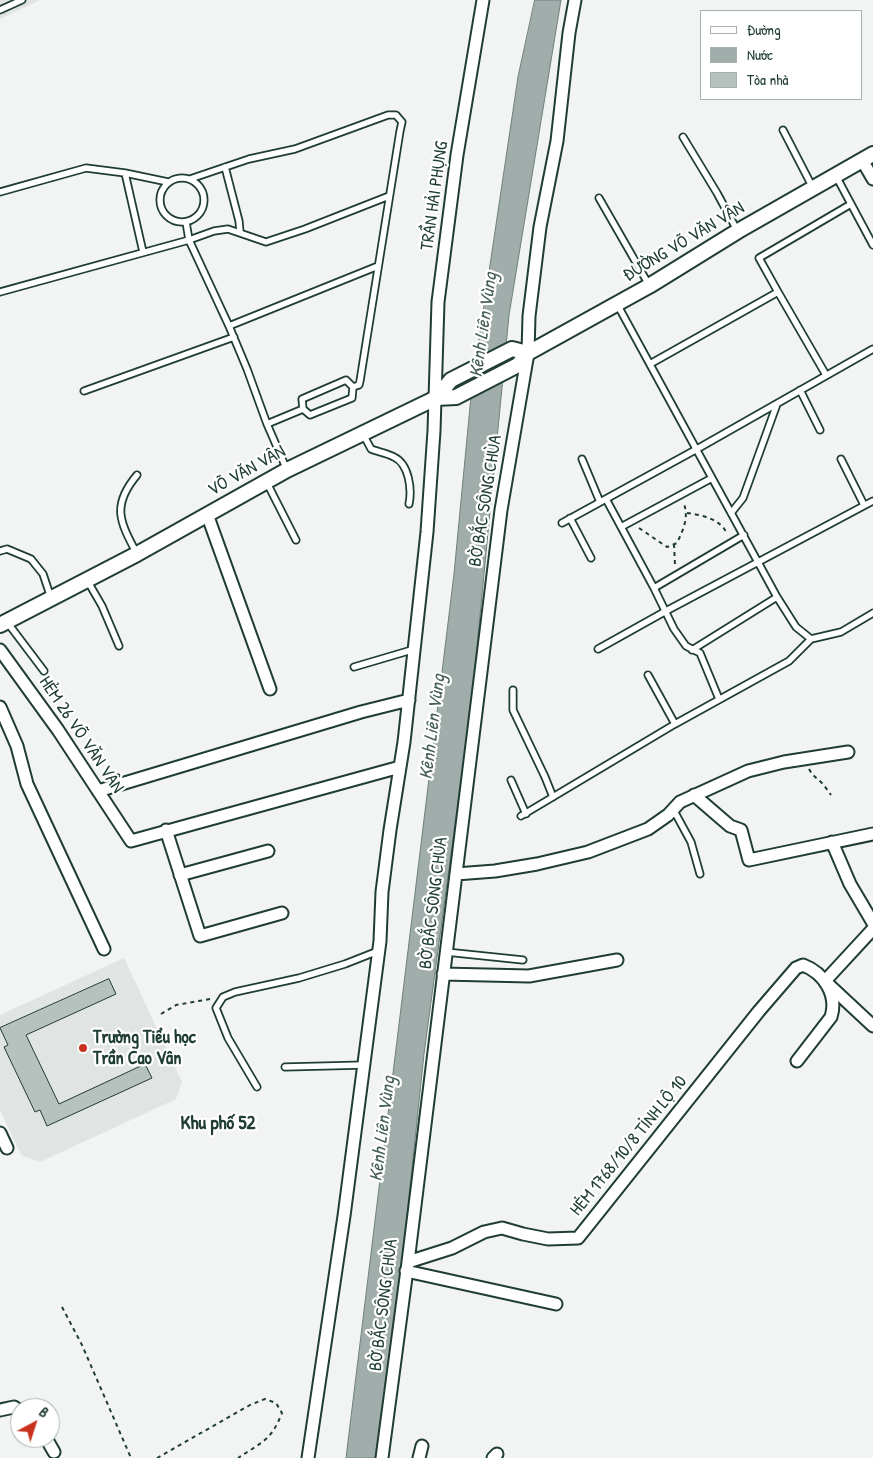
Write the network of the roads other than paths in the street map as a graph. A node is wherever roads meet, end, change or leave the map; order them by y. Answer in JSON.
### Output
{"nodes":[{"id":1,"x":22,"y":0,"type":"edge"},
{"id":2,"x":483,"y":0,"type":"edge"},
{"id":3,"x":574,"y":0,"type":"edge"},
{"id":4,"x":0,"y":10,"type":"edge"},
{"id":5,"x":783,"y":130,"type":"dead end"},
{"id":6,"x":683,"y":137,"type":"dead end"},
{"id":7,"x":868,"y":157,"type":"edge"},
{"id":8,"x":225,"y":167,"type":"junction"},
{"id":9,"x":125,"y":172,"type":"junction"},
{"id":10,"x":835,"y":175,"type":"junction"},
{"id":11,"x":190,"y":179,"type":"junction"},
{"id":12,"x":873,"y":179,"type":"edge"},
{"id":13,"x":168,"y":182,"type":"junction"},
{"id":14,"x":813,"y":188,"type":"junction"},
{"id":15,"x":0,"y":192,"type":"edge"},
{"id":16,"x":389,"y":196,"type":"junction"},
{"id":17,"x":599,"y":198,"type":"dead end"},
{"id":18,"x":851,"y":204,"type":"junction"},
{"id":19,"x":186,"y":222,"type":"junction"},
{"id":20,"x":738,"y":231,"type":"junction"},
{"id":21,"x":240,"y":232,"type":"junction"},
{"id":22,"x":189,"y":240,"type":"junction"},
{"id":23,"x":873,"y":245,"type":"edge"},
{"id":24,"x":143,"y":252,"type":"junction"},
{"id":25,"x":378,"y":266,"type":"junction"},
{"id":26,"x":649,"y":286,"type":"junction"},
{"id":27,"x":0,"y":292,"type":"edge"},
{"id":28,"x":778,"y":292,"type":"junction"},
{"id":29,"x":617,"y":304,"type":"junction"},
{"id":30,"x":230,"y":326,"type":"junction"},
{"id":31,"x":234,"y":337,"type":"junction"},
{"id":32,"x":873,"y":349,"type":"edge"},
{"id":33,"x":528,"y":353,"type":"junction"},
{"id":34,"x":650,"y":364,"type":"junction"},
{"id":35,"x":518,"y":365,"type":"joint"},
{"id":36,"x":826,"y":375,"type":"junction"},
{"id":37,"x":353,"y":387,"type":"junction"},
{"id":38,"x":800,"y":390,"type":"junction"},
{"id":39,"x":84,"y":391,"type":"dead end"},
{"id":40,"x":436,"y":398,"type":"junction"},
{"id":41,"x":777,"y":404,"type":"junction"},
{"id":42,"x":302,"y":409,"type":"junction"},
{"id":43,"x":267,"y":424,"type":"junction"},
{"id":44,"x":820,"y":430,"type":"dead end"},
{"id":45,"x":363,"y":434,"type":"junction"},
{"id":46,"x":696,"y":449,"type":"junction"},
{"id":47,"x":840,"y":459,"type":"dead end"},
{"id":48,"x":582,"y":460,"type":"dead end"},
{"id":49,"x":287,"y":470,"type":"junction"},
{"id":50,"x":137,"y":475,"type":"dead end"},
{"id":51,"x":712,"y":478,"type":"junction"},
{"id":52,"x":266,"y":481,"type":"junction"},
{"id":53,"x":603,"y":500,"type":"junction"},
{"id":54,"x":873,"y":502,"type":"edge"},
{"id":55,"x":409,"y":504,"type":"dead end"},
{"id":56,"x":864,"y":505,"type":"junction"},
{"id":57,"x":731,"y":513,"type":"junction"},
{"id":58,"x":207,"y":514,"type":"junction"},
{"id":59,"x":570,"y":518,"type":"junction"},
{"id":60,"x":562,"y":523,"type":"dead end"},
{"id":61,"x":621,"y":527,"type":"junction"},
{"id":62,"x":744,"y":536,"type":"junction"},
{"id":63,"x":296,"y":540,"type":"dead end"},
{"id":64,"x":0,"y":551,"type":"edge"},
{"id":65,"x":137,"y":554,"type":"junction"},
{"id":66,"x":591,"y":558,"type":"dead end"},
{"id":67,"x":758,"y":562,"type":"junction"},
{"id":68,"x":87,"y":580,"type":"junction"},
{"id":69,"x":654,"y":588,"type":"junction"},
{"id":70,"x":777,"y":597,"type":"junction"},
{"id":71,"x":52,"y":598,"type":"junction"},
{"id":72,"x":666,"y":611,"type":"junction"},
{"id":73,"x":873,"y":613,"type":"edge"},
{"id":74,"x":4,"y":624,"type":"edge"},
{"id":75,"x":811,"y":639,"type":"junction"},
{"id":76,"x":119,"y":646,"type":"dead end"},
{"id":77,"x":415,"y":649,"type":"junction"},
{"id":78,"x":598,"y":649,"type":"dead end"},
{"id":79,"x":0,"y":650,"type":"edge"},
{"id":80,"x":692,"y":650,"type":"junction"},
{"id":81,"x":354,"y":667,"type":"dead end"},
{"id":82,"x":44,"y":671,"type":"dead end"},
{"id":83,"x":648,"y":675,"type":"dead end"},
{"id":84,"x":270,"y":689,"type":"dead end"},
{"id":85,"x":513,"y":690,"type":"dead end"},
{"id":86,"x":719,"y":699,"type":"junction"},
{"id":87,"x":409,"y":700,"type":"junction"},
{"id":88,"x":0,"y":707,"type":"edge"},
{"id":89,"x":675,"y":724,"type":"junction"},
{"id":90,"x":848,"y":752,"type":"dead end"},
{"id":91,"x":400,"y":768,"type":"junction"},
{"id":92,"x":511,"y":780,"type":"dead end"},
{"id":93,"x":98,"y":791,"type":"junction"},
{"id":94,"x":694,"y":795,"type":"junction"},
{"id":95,"x":553,"y":797,"type":"junction"},
{"id":96,"x":673,"y":809,"type":"junction"},
{"id":97,"x":166,"y":830,"type":"junction"},
{"id":98,"x":873,"y":834,"type":"edge"},
{"id":99,"x":832,"y":842,"type":"junction"},
{"id":100,"x":268,"y":851,"type":"dead end"},
{"id":101,"x":456,"y":874,"type":"junction"},
{"id":102,"x":700,"y":874,"type":"dead end"},
{"id":103,"x":180,"y":875,"type":"junction"},
{"id":104,"x":282,"y":913,"type":"dead end"},
{"id":105,"x":873,"y":923,"type":"edge"},
{"id":106,"x":873,"y":929,"type":"edge"},
{"id":107,"x":104,"y":949,"type":"dead end"},
{"id":108,"x":378,"y":951,"type":"junction"},
{"id":109,"x":446,"y":952,"type":"junction"},
{"id":110,"x":523,"y":960,"type":"dead end"},
{"id":111,"x":617,"y":960,"type":"dead end"},
{"id":112,"x":443,"y":974,"type":"junction"},
{"id":113,"x":826,"y":982,"type":"junction"},
{"id":114,"x":873,"y":1026,"type":"edge"},
{"id":115,"x":797,"y":1061,"type":"dead end"},
{"id":116,"x":364,"y":1065,"type":"junction"},
{"id":117,"x":286,"y":1067,"type":"dead end"},
{"id":118,"x":257,"y":1087,"type":"dead end"},
{"id":119,"x":0,"y":1133,"type":"edge"},
{"id":120,"x":7,"y":1148,"type":"dead end"},
{"id":121,"x":407,"y":1267,"type":"junction"},
{"id":122,"x":556,"y":1304,"type":"dead end"},
{"id":123,"x":52,"y":1448,"type":"edge"},
{"id":124,"x":54,"y":1452,"type":"dead end"},
{"id":125,"x":308,"y":1458,"type":"edge"},
{"id":126,"x":382,"y":1458,"type":"edge"}],
"edges":[{"from":1,"to":4,"type":"lane"},
{"from":2,"to":40,"type":"street","name":"TRẦN HẢI PHỤNG"},
{"from":3,"to":33,"type":"street","name":"BỜ BẮC SÔNG CHÙA"},
{"from":5,"to":14,"type":"lane"},
{"from":6,"to":20,"type":"lane"},
{"from":7,"to":10,"type":"street","name":"ĐƯỜNG VÕ VĂN VÂN"},
{"from":7,"to":12,"type":"street"},
{"from":8,"to":11,"type":"lane"},
{"from":8,"to":16,"type":"lane"},
{"from":8,"to":21,"type":"lane"},
{"from":9,"to":13,"type":"lane"},
{"from":9,"to":15,"type":"lane"},
{"from":9,"to":24,"type":"lane"},
{"from":10,"to":14,"type":"street","name":"ĐƯỜNG VÕ VĂN VÂN"},
{"from":10,"to":18,"type":"lane"},
{"from":11,"to":13,"type":"lane"},
{"from":11,"to":19,"type":"lane"},
{"from":13,"to":19,"type":"lane"},
{"from":14,"to":20,"type":"street","name":"ĐƯỜNG VÕ VĂN VÂN"},
{"from":16,"to":21,"type":"lane"},
{"from":16,"to":25,"type":"lane"},
{"from":17,"to":26,"type":"lane"},
{"from":18,"to":23,"type":"lane"},
{"from":18,"to":28,"type":"lane"},
{"from":19,"to":22,"type":"lane"},
{"from":20,"to":26,"type":"street","name":"ĐƯỜNG VÕ VĂN VÂN"},
{"from":21,"to":22,"type":"lane"},
{"from":22,"to":24,"type":"lane"},
{"from":22,"to":30,"type":"lane"},
{"from":24,"to":27,"type":"lane"},
{"from":25,"to":30,"type":"lane"},
{"from":25,"to":37,"type":"lane"},
{"from":26,"to":29,"type":"street","name":"ĐƯỜNG VÕ VĂN VÂN"},
{"from":28,"to":34,"type":"lane"},
{"from":28,"to":36,"type":"lane"},
{"from":29,"to":33,"type":"street","name":"ĐƯỜNG VÕ VĂN VÂN"},
{"from":29,"to":34,"type":"lane"},
{"from":30,"to":31,"type":"lane"},
{"from":31,"to":39,"type":"lane"},
{"from":31,"to":43,"type":"lane"},
{"from":32,"to":36,"type":"lane"},
{"from":33,"to":35,"type":"street","name":"ĐƯỜNG VÕ VĂN VÂN"},
{"from":33,"to":40,"type":"street"},
{"from":33,"to":101,"type":"street","name":"BỜ BẮC SÔNG CHÙA"},
{"from":34,"to":46,"type":"lane"},
{"from":35,"to":40,"type":"street","name":"VÕ VĂN VÂN"},
{"from":36,"to":38,"type":"lane"},
{"from":37,"to":42,"type":"lane"},
{"from":37,"to":42,"type":"lane"},
{"from":38,"to":41,"type":"lane"},
{"from":38,"to":44,"type":"lane"},
{"from":40,"to":45,"type":"street","name":"VÕ VĂN VÂN"},
{"from":40,"to":77,"type":"street","name":"TRẦN HẢI PHỤNG"},
{"from":41,"to":46,"type":"lane"},
{"from":41,"to":57,"type":"lane"},
{"from":42,"to":43,"type":"lane"},
{"from":43,"to":49,"type":"lane"},
{"from":45,"to":49,"type":"street","name":"VÕ VĂN VÂN"},
{"from":45,"to":55,"type":"lane"},
{"from":46,"to":51,"type":"lane"},
{"from":46,"to":53,"type":"lane"},
{"from":47,"to":56,"type":"lane"},
{"from":48,"to":53,"type":"lane"},
{"from":49,"to":52,"type":"street","name":"VÕ VĂN VÂN"},
{"from":50,"to":65,"type":"lane"},
{"from":51,"to":57,"type":"lane"},
{"from":51,"to":61,"type":"lane"},
{"from":52,"to":58,"type":"street","name":"VÕ VĂN VÂN"},
{"from":52,"to":63,"type":"lane"},
{"from":53,"to":59,"type":"lane"},
{"from":53,"to":61,"type":"lane"},
{"from":54,"to":56,"type":"lane"},
{"from":56,"to":67,"type":"lane"},
{"from":57,"to":62,"type":"lane"},
{"from":58,"to":65,"type":"street","name":"VÕ VĂN VÂN"},
{"from":58,"to":84,"type":"street"},
{"from":59,"to":60,"type":"lane"},
{"from":59,"to":66,"type":"lane"},
{"from":61,"to":69,"type":"lane"},
{"from":62,"to":67,"type":"lane"},
{"from":62,"to":69,"type":"lane"},
{"from":64,"to":71,"type":"lane"},
{"from":65,"to":68,"type":"street","name":"VÕ VĂN VÂN"},
{"from":67,"to":70,"type":"lane"},
{"from":67,"to":72,"type":"lane"},
{"from":68,"to":71,"type":"street","name":"VÕ VĂN VÂN"},
{"from":68,"to":76,"type":"lane"},
{"from":69,"to":72,"type":"lane"},
{"from":70,"to":75,"type":"lane"},
{"from":70,"to":80,"type":"lane"},
{"from":71,"to":74,"type":"street","name":"VÕ VĂN VÂN"},
{"from":72,"to":78,"type":"lane"},
{"from":72,"to":80,"type":"lane"},
{"from":73,"to":75,"type":"lane"},
{"from":74,"to":82,"type":"lane"},
{"from":75,"to":86,"type":"lane"},
{"from":77,"to":81,"type":"lane"},
{"from":77,"to":87,"type":"street","name":"TRẦN HẢI PHỤNG"},
{"from":79,"to":93,"type":"street","name":"HẺM 26 VÕ VĂN VÂN"},
{"from":80,"to":86,"type":"lane"},
{"from":83,"to":89,"type":"lane"},
{"from":85,"to":95,"type":"lane"},
{"from":86,"to":89,"type":"lane"},
{"from":87,"to":91,"type":"street","name":"TRẦN HẢI PHỤNG"},
{"from":87,"to":93,"type":"street"},
{"from":88,"to":107,"type":"street"},
{"from":89,"to":95,"type":"lane"},
{"from":90,"to":94,"type":"street"},
{"from":91,"to":97,"type":"street"},
{"from":91,"to":108,"type":"street","name":"TRẦN HẢI PHỤNG"},
{"from":92,"to":95,"type":"lane"},
{"from":93,"to":97,"type":"street","name":"HẺM 26 VÕ VĂN VÂN"},
{"from":94,"to":96,"type":"street"},
{"from":94,"to":99,"type":"street"},
{"from":96,"to":101,"type":"street"},
{"from":96,"to":102,"type":"lane"},
{"from":97,"to":103,"type":"street"},
{"from":98,"to":99,"type":"street"},
{"from":99,"to":105,"type":"street"},
{"from":100,"to":103,"type":"street"},
{"from":101,"to":109,"type":"street","name":"BỜ BẮC SÔNG CHÙA"},
{"from":103,"to":104,"type":"street"},
{"from":106,"to":113,"type":"street"},
{"from":108,"to":116,"type":"street","name":"TRẦN HẢI PHỤNG"},
{"from":108,"to":118,"type":"lane"},
{"from":109,"to":110,"type":"lane"},
{"from":109,"to":112,"type":"street","name":"BỜ BẮC SÔNG CHÙA"},
{"from":111,"to":112,"type":"street"},
{"from":112,"to":121,"type":"street","name":"BỜ BẮC SÔNG CHÙA"},
{"from":113,"to":114,"type":"street"},
{"from":113,"to":115,"type":"street"},
{"from":113,"to":121,"type":"street","name":"HẺM 1768/10/8 TỈNH LỘ 10"},
{"from":116,"to":117,"type":"lane"},
{"from":116,"to":125,"type":"street","name":"TRẦN HẢI PHỤNG"},
{"from":119,"to":120,"type":"street"},
{"from":121,"to":122,"type":"street"},
{"from":121,"to":126,"type":"street","name":"BỜ BẮC SÔNG CHÙA"},
{"from":123,"to":124,"type":"street"}]}
